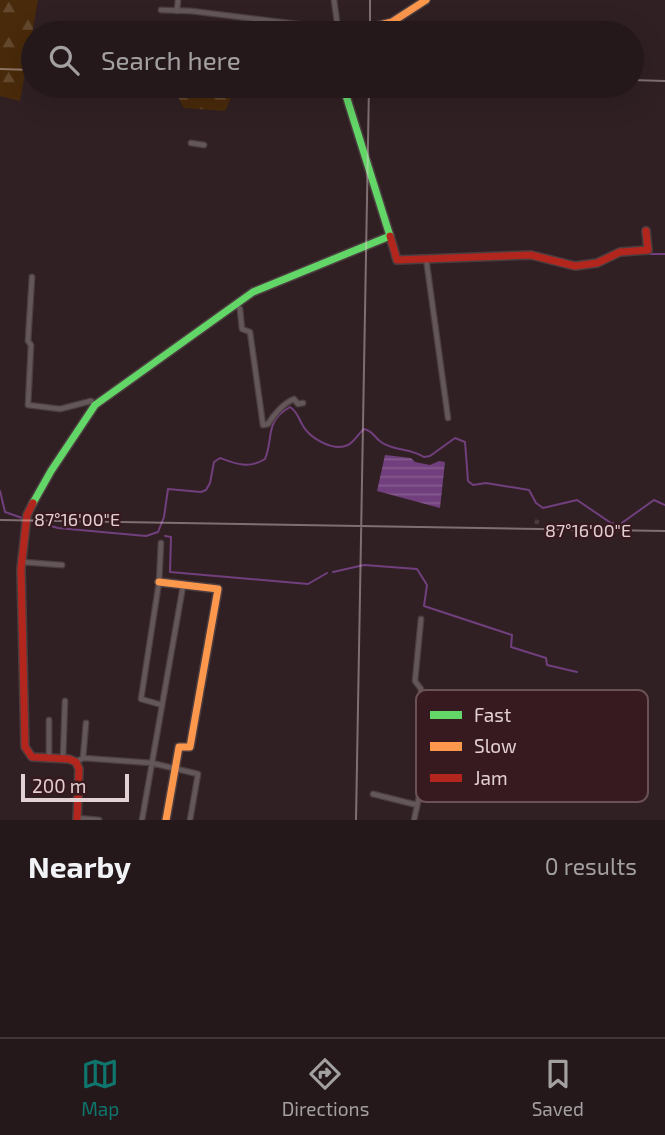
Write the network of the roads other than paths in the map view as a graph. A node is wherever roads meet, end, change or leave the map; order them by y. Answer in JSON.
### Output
{"nodes":[{"id":1,"x":178,"y":0,"type":"edge"},
{"id":2,"x":334,"y":0,"type":"edge"},
{"id":3,"x":426,"y":0,"type":"edge"},
{"id":4,"x":160,"y":10,"type":"dead end"},
{"id":5,"x":177,"y":11,"type":"junction"},
{"id":6,"x":260,"y":21,"type":"edge"},
{"id":7,"x":335,"y":21,"type":"edge"},
{"id":8,"x":394,"y":21,"type":"edge"},
{"id":9,"x":347,"y":98,"type":"edge"},
{"id":10,"x":191,"y":144,"type":"dead end"},
{"id":11,"x":204,"y":145,"type":"dead end"},
{"id":12,"x":646,"y":231,"type":"dead end"},
{"id":13,"x":390,"y":236,"type":"junction"},
{"id":14,"x":426,"y":258,"type":"junction"},
{"id":15,"x":33,"y":277,"type":"dead end"},
{"id":16,"x":236,"y":304,"type":"junction"},
{"id":17,"x":303,"y":403,"type":"dead end"},
{"id":18,"x":94,"y":405,"type":"junction"},
{"id":19,"x":448,"y":418,"type":"dead end"},
{"id":20,"x":161,"y":544,"type":"dead end"},
{"id":21,"x":21,"y":562,"type":"junction"},
{"id":22,"x":62,"y":565,"type":"dead end"},
{"id":23,"x":159,"y":582,"type":"junction"},
{"id":24,"x":183,"y":586,"type":"junction"},
{"id":25,"x":421,"y":619,"type":"dead end"},
{"id":26,"x":421,"y":690,"type":"edge"},
{"id":27,"x":65,"y":701,"type":"dead end"},
{"id":28,"x":162,"y":705,"type":"junction"},
{"id":29,"x":49,"y":720,"type":"dead end"},
{"id":30,"x":86,"y":723,"type":"dead end"},
{"id":31,"x":49,"y":759,"type":"junction"},
{"id":32,"x":63,"y":759,"type":"junction"},
{"id":33,"x":80,"y":760,"type":"junction"},
{"id":34,"x":152,"y":763,"type":"junction"},
{"id":35,"x":176,"y":769,"type":"junction"},
{"id":36,"x":373,"y":794,"type":"dead end"},
{"id":37,"x":418,"y":802,"type":"edge"},
{"id":38,"x":417,"y":805,"type":"junction"},
{"id":39,"x":77,"y":819,"type":"edge"},
{"id":40,"x":99,"y":820,"type":"edge"},
{"id":41,"x":142,"y":820,"type":"edge"},
{"id":42,"x":166,"y":820,"type":"edge"},
{"id":43,"x":190,"y":820,"type":"edge"},
{"id":44,"x":414,"y":820,"type":"edge"}],
"edges":[{"from":1,"to":5,"type":"street"},
{"from":2,"to":7,"type":"street"},
{"from":3,"to":8,"type":"street"},
{"from":4,"to":5,"type":"street"},
{"from":5,"to":6,"type":"street"},
{"from":9,"to":13,"type":"street"},
{"from":10,"to":11,"type":"street"},
{"from":12,"to":14,"type":"street"},
{"from":13,"to":14,"type":"street"},
{"from":13,"to":16,"type":"street"},
{"from":14,"to":19,"type":"street"},
{"from":15,"to":18,"type":"street"},
{"from":16,"to":17,"type":"street"},
{"from":16,"to":18,"type":"street"},
{"from":18,"to":21,"type":"street"},
{"from":20,"to":23,"type":"street"},
{"from":21,"to":22,"type":"street"},
{"from":21,"to":31,"type":"street"},
{"from":23,"to":24,"type":"street"},
{"from":23,"to":28,"type":"street"},
{"from":24,"to":28,"type":"street"},
{"from":24,"to":35,"type":"street"},
{"from":25,"to":26,"type":"street"},
{"from":27,"to":32,"type":"street"},
{"from":28,"to":34,"type":"street"},
{"from":29,"to":31,"type":"street"},
{"from":30,"to":33,"type":"street"},
{"from":31,"to":32,"type":"street"},
{"from":32,"to":33,"type":"street"},
{"from":33,"to":34,"type":"street"},
{"from":33,"to":39,"type":"street"},
{"from":34,"to":35,"type":"street"},
{"from":34,"to":41,"type":"street"},
{"from":35,"to":42,"type":"street"},
{"from":35,"to":43,"type":"street"},
{"from":36,"to":38,"type":"street"},
{"from":37,"to":38,"type":"street"},
{"from":38,"to":44,"type":"street"},
{"from":39,"to":40,"type":"street"}]}
